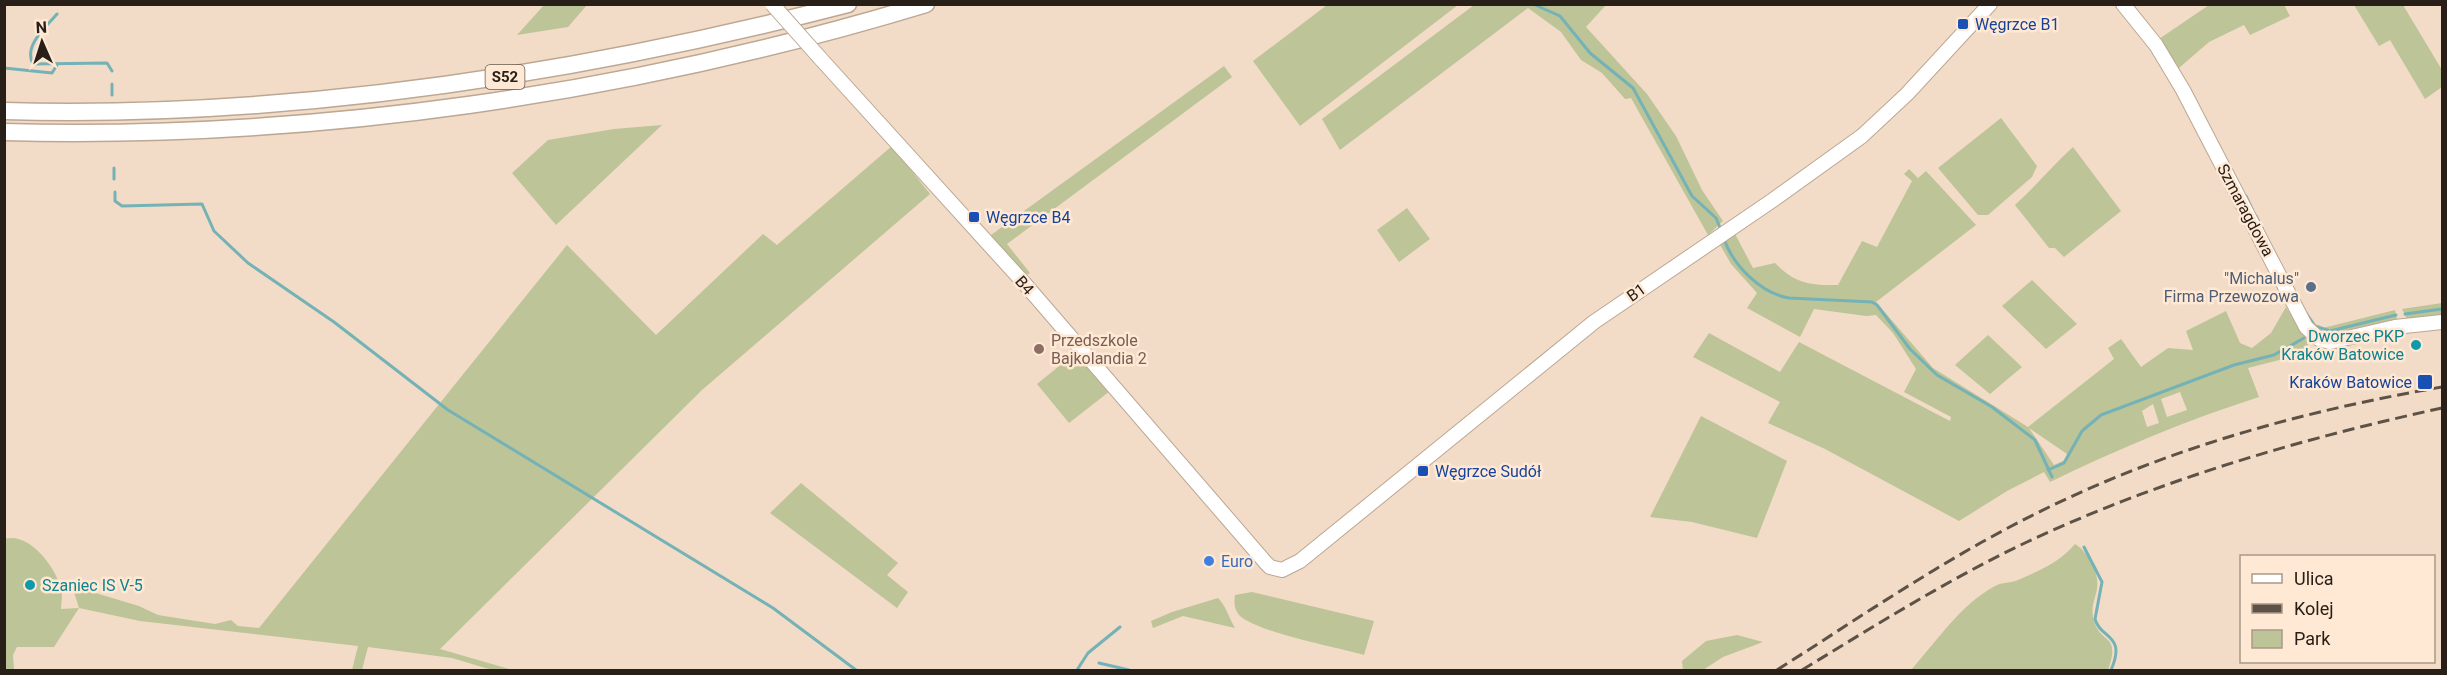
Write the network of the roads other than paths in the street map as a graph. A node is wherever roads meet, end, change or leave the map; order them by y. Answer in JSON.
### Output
{"nodes":[{"id":1,"x":772,"y":4,"type":"edge"},
{"id":2,"x":848,"y":4,"type":"edge"},
{"id":3,"x":926,"y":4,"type":"edge"},
{"id":4,"x":1990,"y":4,"type":"edge"},
{"id":5,"x":2123,"y":4,"type":"edge"},
{"id":6,"x":6,"y":111,"type":"edge"},
{"id":7,"x":4,"y":132,"type":"edge"},
{"id":8,"x":39,"y":133,"type":"junction"},
{"id":9,"x":4,"y":137,"type":"edge"},
{"id":10,"x":2442,"y":322,"type":"edge"},
{"id":11,"x":1275,"y":569,"type":"joint"}],
"edges":[{"from":1,"to":11,"type":"street","name":"B4","bridge":true},
{"from":2,"to":6,"type":"highway","number":"S52"},
{"from":3,"to":8,"type":"highway","number":"S52"},
{"from":4,"to":11,"type":"street","name":"B1"},
{"from":5,"to":10,"type":"street","name":"Szmaragdowa"},
{"from":7,"to":8,"type":"highway","number":"S52"},
{"from":8,"to":9,"type":"highway"}]}
